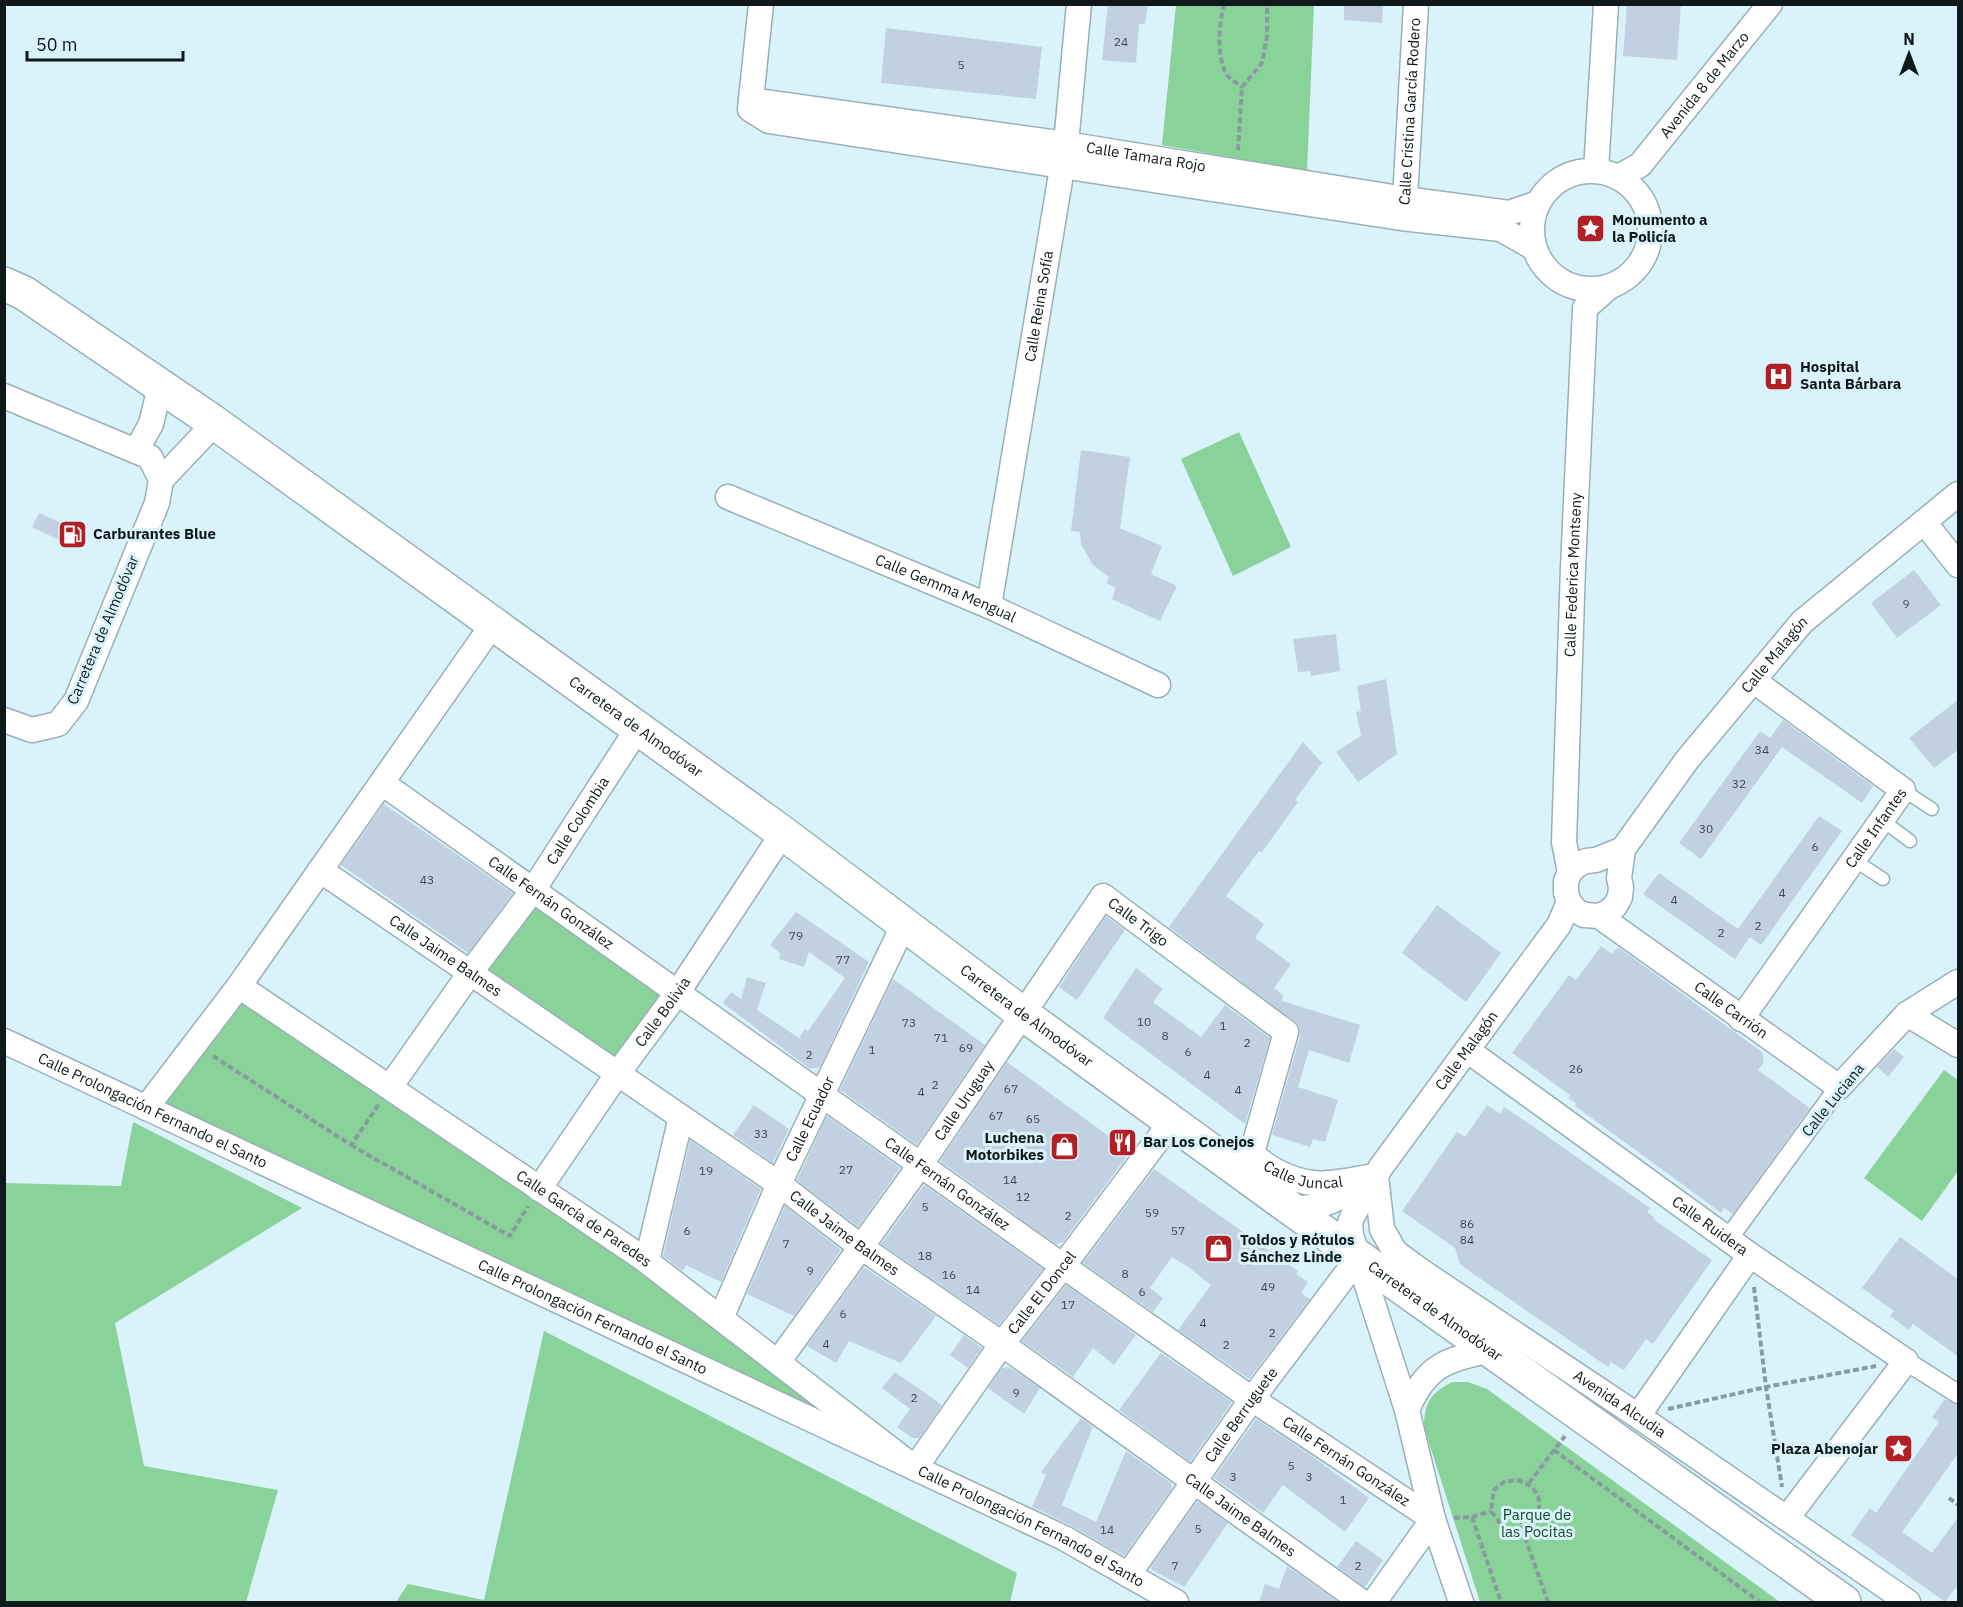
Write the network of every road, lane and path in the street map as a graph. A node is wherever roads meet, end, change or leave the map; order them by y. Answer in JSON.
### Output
{"nodes":[{"id":1,"x":761,"y":4,"type":"edge"},
{"id":2,"x":1079,"y":4,"type":"edge"},
{"id":3,"x":1224,"y":4,"type":"edge"},
{"id":4,"x":1267,"y":4,"type":"edge"},
{"id":5,"x":1416,"y":4,"type":"edge"},
{"id":6,"x":1606,"y":4,"type":"edge"},
{"id":7,"x":1770,"y":4,"type":"edge"},
{"id":8,"x":1242,"y":87,"type":"junction"},
{"id":9,"x":751,"y":100,"type":"junction"},
{"id":10,"x":1064,"y":155,"type":"junction"},
{"id":11,"x":1236,"y":172,"type":"junction"},
{"id":12,"x":1617,"y":180,"type":"junction"},
{"id":13,"x":1538,"y":203,"type":"junction"},
{"id":14,"x":1403,"y":209,"type":"junction"},
{"id":15,"x":1534,"y":248,"type":"junction"},
{"id":16,"x":1563,"y":283,"type":"junction"},
{"id":17,"x":4,"y":284,"type":"edge"},
{"id":18,"x":1609,"y":287,"type":"junction"},
{"id":19,"x":1585,"y":308,"type":"junction"},
{"id":20,"x":160,"y":387,"type":"junction"},
{"id":21,"x":4,"y":396,"type":"edge"},
{"id":22,"x":215,"y":423,"type":"junction"},
{"id":23,"x":136,"y":451,"type":"junction"},
{"id":24,"x":161,"y":480,"type":"junction"},
{"id":25,"x":1959,"y":494,"type":"edge"},
{"id":26,"x":728,"y":497,"type":"dead end"},
{"id":27,"x":1924,"y":522,"type":"junction"},
{"id":28,"x":1959,"y":566,"type":"edge"},
{"id":29,"x":988,"y":606,"type":"junction"},
{"id":30,"x":493,"y":624,"type":"junction"},
{"id":31,"x":1754,"y":681,"type":"junction"},
{"id":32,"x":1158,"y":685,"type":"dead end"},
{"id":33,"x":4,"y":720,"type":"edge"},
{"id":34,"x":638,"y":728,"type":"junction"},
{"id":35,"x":382,"y":783,"type":"junction"},
{"id":36,"x":1903,"y":790,"type":"junction"},
{"id":37,"x":1932,"y":809,"type":"dead end"},
{"id":38,"x":1882,"y":820,"type":"junction"},
{"id":39,"x":783,"y":833,"type":"junction"},
{"id":40,"x":1910,"y":841,"type":"dead end"},
{"id":41,"x":1623,"y":849,"type":"junction"},
{"id":42,"x":1854,"y":860,"type":"junction"},
{"id":43,"x":1584,"y":864,"type":"junction"},
{"id":44,"x":320,"y":870,"type":"junction"},
{"id":45,"x":1620,"y":878,"type":"junction"},
{"id":46,"x":1882,"y":879,"type":"dead end"},
{"id":47,"x":533,"y":890,"type":"junction"},
{"id":48,"x":1592,"y":910,"type":"junction"},
{"id":49,"x":904,"y":924,"type":"junction"},
{"id":50,"x":470,"y":973,"type":"junction"},
{"id":51,"x":1959,"y":982,"type":"edge"},
{"id":52,"x":239,"y":986,"type":"junction"},
{"id":53,"x":678,"y":992,"type":"junction"},
{"id":54,"x":1023,"y":1014,"type":"junction"},
{"id":55,"x":1907,"y":1014,"type":"junction"},
{"id":56,"x":1741,"y":1019,"type":"junction"},
{"id":57,"x":1286,"y":1032,"type":"joint"},
{"id":58,"x":4,"y":1041,"type":"edge"},
{"id":59,"x":194,"y":1045,"type":"junction"},
{"id":60,"x":1959,"y":1045,"type":"edge"},
{"id":61,"x":1467,"y":1050,"type":"junction"},
{"id":62,"x":618,"y":1073,"type":"junction"},
{"id":63,"x":1839,"y":1087,"type":"junction"},
{"id":64,"x":390,"y":1088,"type":"junction"},
{"id":65,"x":823,"y":1095,"type":"junction"},
{"id":66,"x":146,"y":1108,"type":"junction"},
{"id":67,"x":681,"y":1117,"type":"junction"},
{"id":68,"x":1172,"y":1121,"type":"junction"},
{"id":69,"x":351,"y":1145,"type":"junction"},
{"id":70,"x":921,"y":1164,"type":"junction"},
{"id":71,"x":1376,"y":1176,"type":"junction"},
{"id":72,"x":779,"y":1184,"type":"junction"},
{"id":73,"x":539,"y":1189,"type":"junction"},
{"id":74,"x":1302,"y":1217,"type":"junction"},
{"id":75,"x":1728,"y":1239,"type":"junction"},
{"id":76,"x":861,"y":1247,"type":"junction"},
{"id":77,"x":1750,"y":1255,"type":"junction"},
{"id":78,"x":1359,"y":1257,"type":"junction"},
{"id":79,"x":647,"y":1261,"type":"junction"},
{"id":80,"x":1063,"y":1266,"type":"junction"},
{"id":81,"x":721,"y":1318,"type":"junction"},
{"id":82,"x":1002,"y":1344,"type":"junction"},
{"id":83,"x":1491,"y":1350,"type":"junction"},
{"id":84,"x":1906,"y":1361,"type":"junction"},
{"id":85,"x":778,"y":1362,"type":"junction"},
{"id":86,"x":1766,"y":1387,"type":"junction"},
{"id":87,"x":1959,"y":1394,"type":"edge"},
{"id":88,"x":1252,"y":1399,"type":"junction"},
{"id":89,"x":1407,"y":1410,"type":"junction"},
{"id":90,"x":1638,"y":1416,"type":"junction"},
{"id":91,"x":915,"y":1468,"type":"junction"},
{"id":92,"x":1195,"y":1483,"type":"junction"},
{"id":93,"x":1529,"y":1483,"type":"junction"},
{"id":94,"x":1949,"y":1498,"type":"dead end"},
{"id":95,"x":1959,"y":1504,"type":"edge"},
{"id":96,"x":1491,"y":1511,"type":"junction"},
{"id":97,"x":1472,"y":1516,"type":"junction"},
{"id":98,"x":1787,"y":1518,"type":"junction"},
{"id":99,"x":1433,"y":1519,"type":"junction"},
{"id":100,"x":1522,"y":1529,"type":"junction"},
{"id":101,"x":1128,"y":1575,"type":"junction"},
{"id":102,"x":1176,"y":1602,"type":"edge"},
{"id":103,"x":1362,"y":1602,"type":"edge"},
{"id":104,"x":1374,"y":1602,"type":"edge"},
{"id":105,"x":1461,"y":1602,"type":"edge"},
{"id":106,"x":1502,"y":1602,"type":"edge"},
{"id":107,"x":1548,"y":1602,"type":"edge"},
{"id":108,"x":1760,"y":1602,"type":"edge"},
{"id":109,"x":1844,"y":1602,"type":"edge"},
{"id":110,"x":1908,"y":1602,"type":"edge"}],
"edges":[{"from":1,"to":9,"type":"street"},
{"from":2,"to":10,"type":"street","name":"Calle Reina Sofía"},
{"from":3,"to":8,"type":"path"},
{"from":4,"to":8,"type":"path"},
{"from":5,"to":14,"type":"street","name":"Calle Cristina García Rodero"},
{"from":6,"to":12,"type":"street"},
{"from":7,"to":12,"type":"street","name":"Avenida 8 de Marzo"},
{"from":8,"to":11,"type":"path"},
{"from":9,"to":10,"type":"street","name":"Calle Tamara Rojo"},
{"from":9,"to":10,"type":"street","name":"Calle Tamara Rojo"},
{"from":10,"to":11,"type":"street","name":"Calle Tamara Rojo"},
{"from":10,"to":14,"type":"street","name":"Calle Tamara Rojo"},
{"from":10,"to":29,"type":"street","name":"Calle Reina Sofía"},
{"from":11,"to":14,"type":"street","name":"Calle Tamara Rojo"},
{"from":12,"to":13,"type":"street"},
{"from":12,"to":18,"type":"street"},
{"from":13,"to":14,"type":"street","name":"Calle Tamara Rojo"},
{"from":13,"to":15,"type":"street"},
{"from":14,"to":15,"type":"street","name":"Calle Tamara Rojo"},
{"from":15,"to":16,"type":"street"},
{"from":16,"to":18,"type":"street"},
{"from":16,"to":19,"type":"street"},
{"from":17,"to":20,"type":"main road","name":"Carretera de Almodóvar"},
{"from":18,"to":19,"type":"street"},
{"from":19,"to":43,"type":"street","name":"Calle Federica Montseny"},
{"from":20,"to":22,"type":"main road","name":"Carretera de Almodóvar"},
{"from":20,"to":23,"type":"street"},
{"from":21,"to":23,"type":"street"},
{"from":22,"to":24,"type":"street"},
{"from":22,"to":30,"type":"main road","name":"Carretera de Almodóvar"},
{"from":23,"to":24,"type":"street"},
{"from":24,"to":33,"type":"street","name":"Carretera de Almodóvar"},
{"from":25,"to":27,"type":"street","name":"Calle Malagón"},
{"from":26,"to":29,"type":"street","name":"Calle Gemma Mengual"},
{"from":27,"to":28,"type":"street"},
{"from":27,"to":31,"type":"street","name":"Calle Malagón"},
{"from":29,"to":32,"type":"street","name":"Calle Gemma Mengual"},
{"from":30,"to":34,"type":"main road","name":"Carretera de Almodóvar"},
{"from":30,"to":35,"type":"street"},
{"from":31,"to":36,"type":"street","name":"Calle Infantes"},
{"from":31,"to":41,"type":"street","name":"Calle Malagón"},
{"from":34,"to":39,"type":"main road","name":"Carretera de Almodóvar"},
{"from":34,"to":47,"type":"street","name":"Calle Colombia"},
{"from":35,"to":44,"type":"street"},
{"from":35,"to":47,"type":"street","name":"Calle Fernán González"},
{"from":36,"to":37,"type":"lane"},
{"from":36,"to":38,"type":"street","name":"Calle Infantes"},
{"from":38,"to":40,"type":"lane"},
{"from":38,"to":42,"type":"street","name":"Calle Infantes"},
{"from":39,"to":49,"type":"main road","name":"Carretera de Almodóvar"},
{"from":39,"to":53,"type":"street","name":"Calle Bolivia"},
{"from":41,"to":43,"type":"street"},
{"from":41,"to":45,"type":"street","name":"Calle Malagón"},
{"from":42,"to":46,"type":"lane"},
{"from":42,"to":56,"type":"street","name":"Calle Infantes"},
{"from":43,"to":45,"type":"street"},
{"from":43,"to":48,"type":"street"},
{"from":44,"to":50,"type":"street","name":"Calle Jaime Balmes"},
{"from":44,"to":52,"type":"street"},
{"from":45,"to":48,"type":"street","name":"Calle Malagón"},
{"from":47,"to":50,"type":"street","name":"Calle Colombia"},
{"from":47,"to":53,"type":"street","name":"Calle Fernán González"},
{"from":48,"to":56,"type":"street","name":"Calle Carrión"},
{"from":48,"to":61,"type":"street","name":"Calle Malagón"},
{"from":49,"to":54,"type":"main road","name":"Carretera de Almodóvar"},
{"from":49,"to":65,"type":"street","name":"Calle Ecuador"},
{"from":50,"to":62,"type":"street","name":"Calle Jaime Balmes"},
{"from":50,"to":64,"type":"street","name":"Calle Colombia"},
{"from":51,"to":55,"type":"street","name":"Calle Luciana"},
{"from":52,"to":59,"type":"street"},
{"from":52,"to":64,"type":"street","name":"Calle García de Paredes"},
{"from":53,"to":62,"type":"street","name":"Calle Bolivia"},
{"from":53,"to":65,"type":"street","name":"Calle Fernán González"},
{"from":54,"to":57,"type":"street","name":"Calle Trigo"},
{"from":54,"to":68,"type":"main road","name":"Carretera de Almodóvar"},
{"from":54,"to":70,"type":"street","name":"Calle Uruguay"},
{"from":55,"to":60,"type":"street"},
{"from":55,"to":63,"type":"street","name":"Calle Luciana"},
{"from":56,"to":63,"type":"street","name":"Calle Carrión"},
{"from":57,"to":71,"type":"street","name":"Calle Juncal"},
{"from":58,"to":66,"type":"street","name":"Calle Prolongación Fernando el Santo"},
{"from":59,"to":66,"type":"street"},
{"from":59,"to":69,"type":"path"},
{"from":61,"to":71,"type":"street","name":"Calle Malagón"},
{"from":61,"to":75,"type":"street","name":"Calle Ruidera"},
{"from":62,"to":67,"type":"street","name":"Calle Jaime Balmes"},
{"from":62,"to":73,"type":"street","name":"Calle Bolivia"},
{"from":63,"to":75,"type":"street","name":"Calle Luciana"},
{"from":64,"to":69,"type":"path"},
{"from":64,"to":73,"type":"street","name":"Calle García de Paredes"},
{"from":65,"to":70,"type":"street","name":"Calle Fernán González"},
{"from":65,"to":72,"type":"street","name":"Calle Ecuador"},
{"from":66,"to":91,"type":"street","name":"Calle Prolongación Fernando el Santo"},
{"from":67,"to":72,"type":"street","name":"Calle Jaime Balmes"},
{"from":67,"to":79,"type":"street"},
{"from":68,"to":74,"type":"main road","name":"Carretera de Almodóvar"},
{"from":68,"to":80,"type":"street","name":"Calle El Doncel"},
{"from":69,"to":73,"type":"path"},
{"from":70,"to":76,"type":"street","name":"Calle Uruguay"},
{"from":70,"to":80,"type":"street","name":"Calle Fernán González"},
{"from":71,"to":74,"type":"street","name":"Calle Malagón"},
{"from":71,"to":78,"type":"street","name":"Calle Malagón"},
{"from":71,"to":90,"type":"street","name":"Avenida Alcudia"},
{"from":72,"to":76,"type":"street","name":"Calle Jaime Balmes"},
{"from":72,"to":81,"type":"street","name":"Calle Ecuador"},
{"from":73,"to":79,"type":"street","name":"Calle García de Paredes"},
{"from":74,"to":78,"type":"main road","name":"Carretera de Almodóvar"},
{"from":75,"to":77,"type":"street","name":"Calle Ruidera"},
{"from":76,"to":82,"type":"street","name":"Calle Jaime Balmes"},
{"from":76,"to":85,"type":"street","name":"Calle Uruguay"},
{"from":77,"to":84,"type":"street","name":"Calle Ruidera"},
{"from":77,"to":86,"type":"path"},
{"from":77,"to":90,"type":"street"},
{"from":78,"to":83,"type":"main road","name":"Carretera de Almodóvar"},
{"from":78,"to":88,"type":"street","name":"Calle Berruguete"},
{"from":78,"to":89,"type":"street","name":"Calle Malagón"},
{"from":79,"to":81,"type":"street","name":"Calle García de Paredes"},
{"from":80,"to":82,"type":"street","name":"Calle El Doncel"},
{"from":80,"to":88,"type":"street","name":"Calle Fernán González"},
{"from":81,"to":85,"type":"street","name":"Calle García de Paredes"},
{"from":82,"to":91,"type":"street","name":"Calle El Doncel"},
{"from":82,"to":92,"type":"street","name":"Calle Jaime Balmes"},
{"from":83,"to":89,"type":"street"},
{"from":83,"to":109,"type":"main road","name":"Carretera de Almodóvar"},
{"from":84,"to":86,"type":"path"},
{"from":84,"to":87,"type":"street","name":"Calle Ruidera"},
{"from":84,"to":98,"type":"street"},
{"from":85,"to":91,"type":"street","name":"Calle García de Paredes"},
{"from":86,"to":90,"type":"path"},
{"from":86,"to":98,"type":"path"},
{"from":88,"to":92,"type":"street","name":"Calle Berruguete"},
{"from":88,"to":99,"type":"street","name":"Calle Fernán González"},
{"from":89,"to":99,"type":"street","name":"Calle Malagón"},
{"from":90,"to":98,"type":"street","name":"Avenida Alcudia"},
{"from":91,"to":101,"type":"street","name":"Calle Prolongación Fernando el Santo"},
{"from":92,"to":101,"type":"street","name":"Calle Berruguete"},
{"from":92,"to":103,"type":"street","name":"Calle Jaime Balmes"},
{"from":93,"to":96,"type":"path"},
{"from":93,"to":100,"type":"path"},
{"from":93,"to":108,"type":"path"},
{"from":94,"to":95,"type":"path"},
{"from":96,"to":97,"type":"path"},
{"from":96,"to":100,"type":"path"},
{"from":97,"to":99,"type":"path"},
{"from":97,"to":106,"type":"path"},
{"from":98,"to":110,"type":"street","name":"Avenida Alcudia"},
{"from":99,"to":104,"type":"street"},
{"from":99,"to":105,"type":"street","name":"Calle Malagón"},
{"from":100,"to":107,"type":"path"},
{"from":101,"to":102,"type":"street","name":"Calle Prolongación Fernando el Santo"}]}
